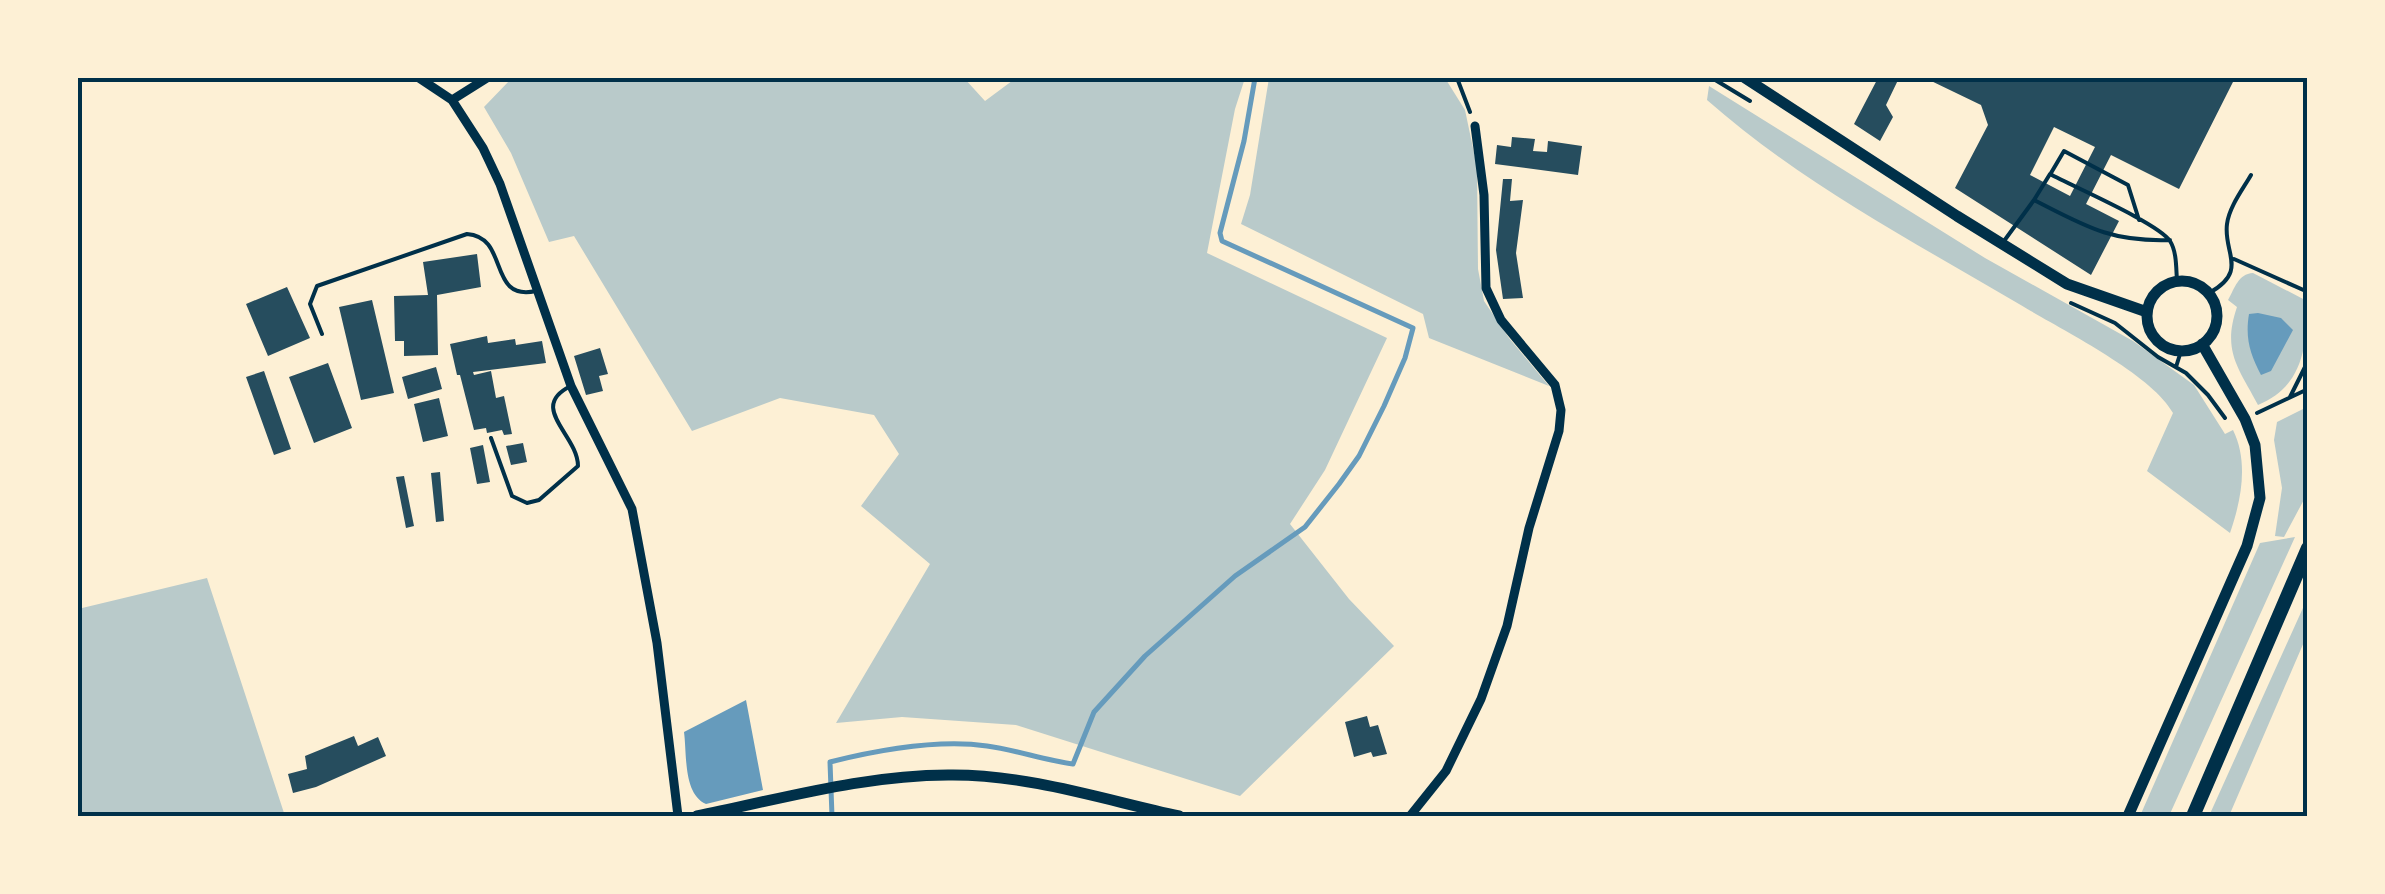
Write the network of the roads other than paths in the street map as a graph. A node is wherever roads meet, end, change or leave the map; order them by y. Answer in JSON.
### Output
{"nodes":[{"id":1,"x":419,"y":78,"type":"edge"},
{"id":2,"x":487,"y":78,"type":"edge"},
{"id":3,"x":1745,"y":78,"type":"edge"},
{"id":4,"x":474,"y":82,"type":"edge"},
{"id":5,"x":452,"y":100,"type":"junction"},
{"id":6,"x":1474,"y":126,"type":"road end"},
{"id":7,"x":2050,"y":174,"type":"junction"},
{"id":8,"x":2251,"y":174,"type":"dead end"},
{"id":9,"x":2034,"y":200,"type":"junction"},
{"id":10,"x":2139,"y":220,"type":"junction"},
{"id":11,"x":2170,"y":240,"type":"junction"},
{"id":12,"x":2002,"y":244,"type":"junction"},
{"id":13,"x":2234,"y":259,"type":"junction"},
{"id":14,"x":2177,"y":281,"type":"junction"},
{"id":15,"x":536,"y":291,"type":"junction"},
{"id":16,"x":2208,"y":292,"type":"junction"},
{"id":17,"x":2308,"y":292,"type":"edge"},
{"id":18,"x":2147,"y":312,"type":"junction"},
{"id":19,"x":322,"y":334,"type":"dead end"},
{"id":20,"x":2202,"y":344,"type":"junction"},
{"id":21,"x":571,"y":386,"type":"junction"},
{"id":22,"x":490,"y":438,"type":"dead end"},
{"id":23,"x":2308,"y":548,"type":"edge"},
{"id":24,"x":678,"y":816,"type":"edge"},
{"id":25,"x":696,"y":816,"type":"edge"},
{"id":26,"x":1179,"y":816,"type":"edge"},
{"id":27,"x":1410,"y":816,"type":"edge"},
{"id":28,"x":2128,"y":816,"type":"edge"},
{"id":29,"x":2194,"y":816,"type":"edge"}],
"edges":[{"from":1,"to":5,"type":"street"},
{"from":2,"to":4,"type":"street"},
{"from":3,"to":12,"type":"street"},
{"from":4,"to":5,"type":"street"},
{"from":5,"to":15,"type":"street"},
{"from":6,"to":27,"type":"street"},
{"from":7,"to":9,"type":"lane"},
{"from":7,"to":10,"type":"lane"},
{"from":7,"to":10,"type":"lane"},
{"from":8,"to":13,"type":"lane"},
{"from":9,"to":11,"type":"lane"},
{"from":9,"to":12,"type":"lane"},
{"from":10,"to":11,"type":"lane"},
{"from":11,"to":14,"type":"lane"},
{"from":12,"to":18,"type":"street"},
{"from":13,"to":16,"type":"lane"},
{"from":13,"to":17,"type":"lane"},
{"from":14,"to":16,"type":"street"},
{"from":14,"to":18,"type":"street"},
{"from":15,"to":19,"type":"lane"},
{"from":15,"to":21,"type":"street"},
{"from":16,"to":20,"type":"street"},
{"from":18,"to":20,"type":"street"},
{"from":20,"to":28,"type":"street"},
{"from":21,"to":22,"type":"lane"},
{"from":21,"to":24,"type":"street"},
{"from":23,"to":29,"type":"main road"},
{"from":25,"to":26,"type":"street"}]}
